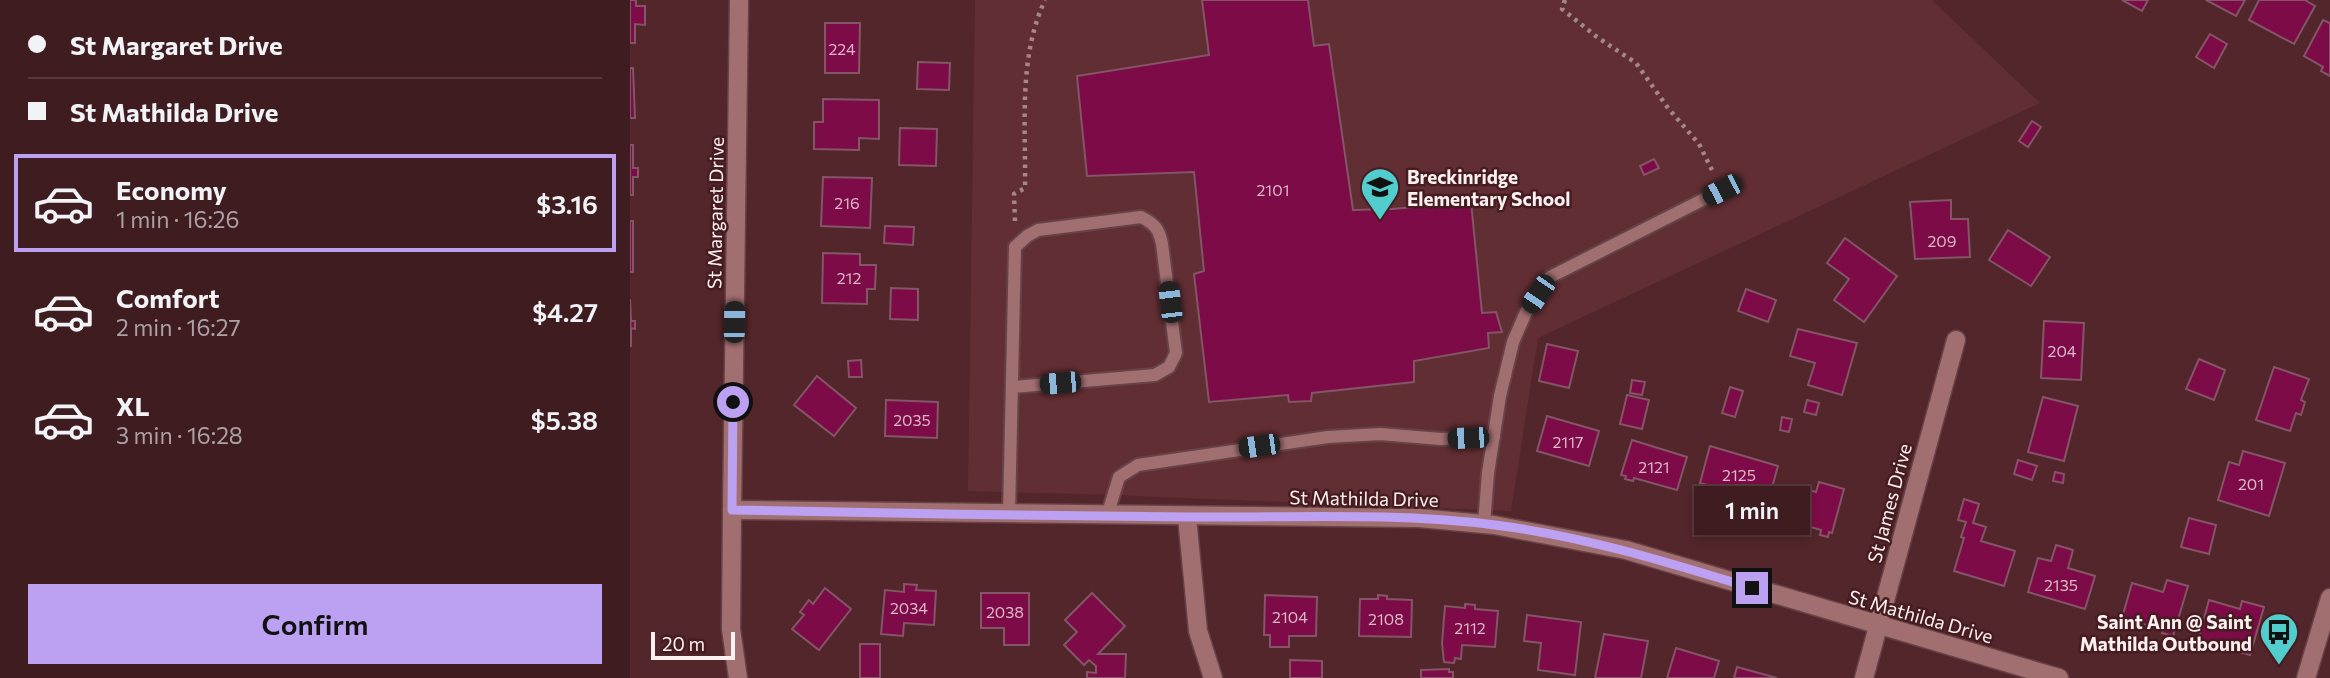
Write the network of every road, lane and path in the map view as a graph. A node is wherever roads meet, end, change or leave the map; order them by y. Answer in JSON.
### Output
{"nodes":[{"id":1,"x":740,"y":0,"type":"edge"},
{"id":2,"x":1045,"y":0,"type":"edge"},
{"id":3,"x":1565,"y":0,"type":"edge"},
{"id":4,"x":1722,"y":190,"type":"joint"},
{"id":5,"x":1016,"y":247,"type":"junction"},
{"id":6,"x":1956,"y":340,"type":"dead end"},
{"id":7,"x":1013,"y":387,"type":"junction"},
{"id":8,"x":1494,"y":437,"type":"junction"},
{"id":9,"x":732,"y":510,"type":"junction"},
{"id":10,"x":1009,"y":514,"type":"junction"},
{"id":11,"x":1107,"y":516,"type":"junction"},
{"id":12,"x":1187,"y":517,"type":"junction"},
{"id":13,"x":1484,"y":524,"type":"junction"},
{"id":14,"x":2330,"y":598,"type":"edge"},
{"id":15,"x":1878,"y":626,"type":"junction"},
{"id":16,"x":738,"y":678,"type":"edge"},
{"id":17,"x":1213,"y":678,"type":"edge"},
{"id":18,"x":1864,"y":678,"type":"edge"},
{"id":19,"x":2059,"y":678,"type":"edge"},
{"id":20,"x":2306,"y":678,"type":"edge"}],
"edges":[{"from":1,"to":9,"type":"street","name":"St Margaret Drive"},
{"from":2,"to":5,"type":"path"},
{"from":3,"to":4,"type":"path"},
{"from":4,"to":8,"type":"lane"},
{"from":5,"to":7,"type":"lane"},
{"from":5,"to":7,"type":"lane"},
{"from":6,"to":15,"type":"street","name":"St James Drive"},
{"from":7,"to":10,"type":"lane"},
{"from":8,"to":11,"type":"lane"},
{"from":8,"to":13,"type":"lane"},
{"from":9,"to":10,"type":"street","name":"St Mathilda Drive"},
{"from":9,"to":16,"type":"street","name":"St Margaret Drive"},
{"from":10,"to":11,"type":"street","name":"St Mathilda Drive"},
{"from":11,"to":12,"type":"street","name":"St Mathilda Drive"},
{"from":12,"to":13,"type":"street","name":"St Mathilda Drive"},
{"from":12,"to":17,"type":"street"},
{"from":13,"to":15,"type":"street","name":"St Mathilda Drive"},
{"from":14,"to":20,"type":"street"},
{"from":15,"to":18,"type":"street","name":"St James Drive"},
{"from":15,"to":19,"type":"street","name":"St Mathilda Drive"}]}
